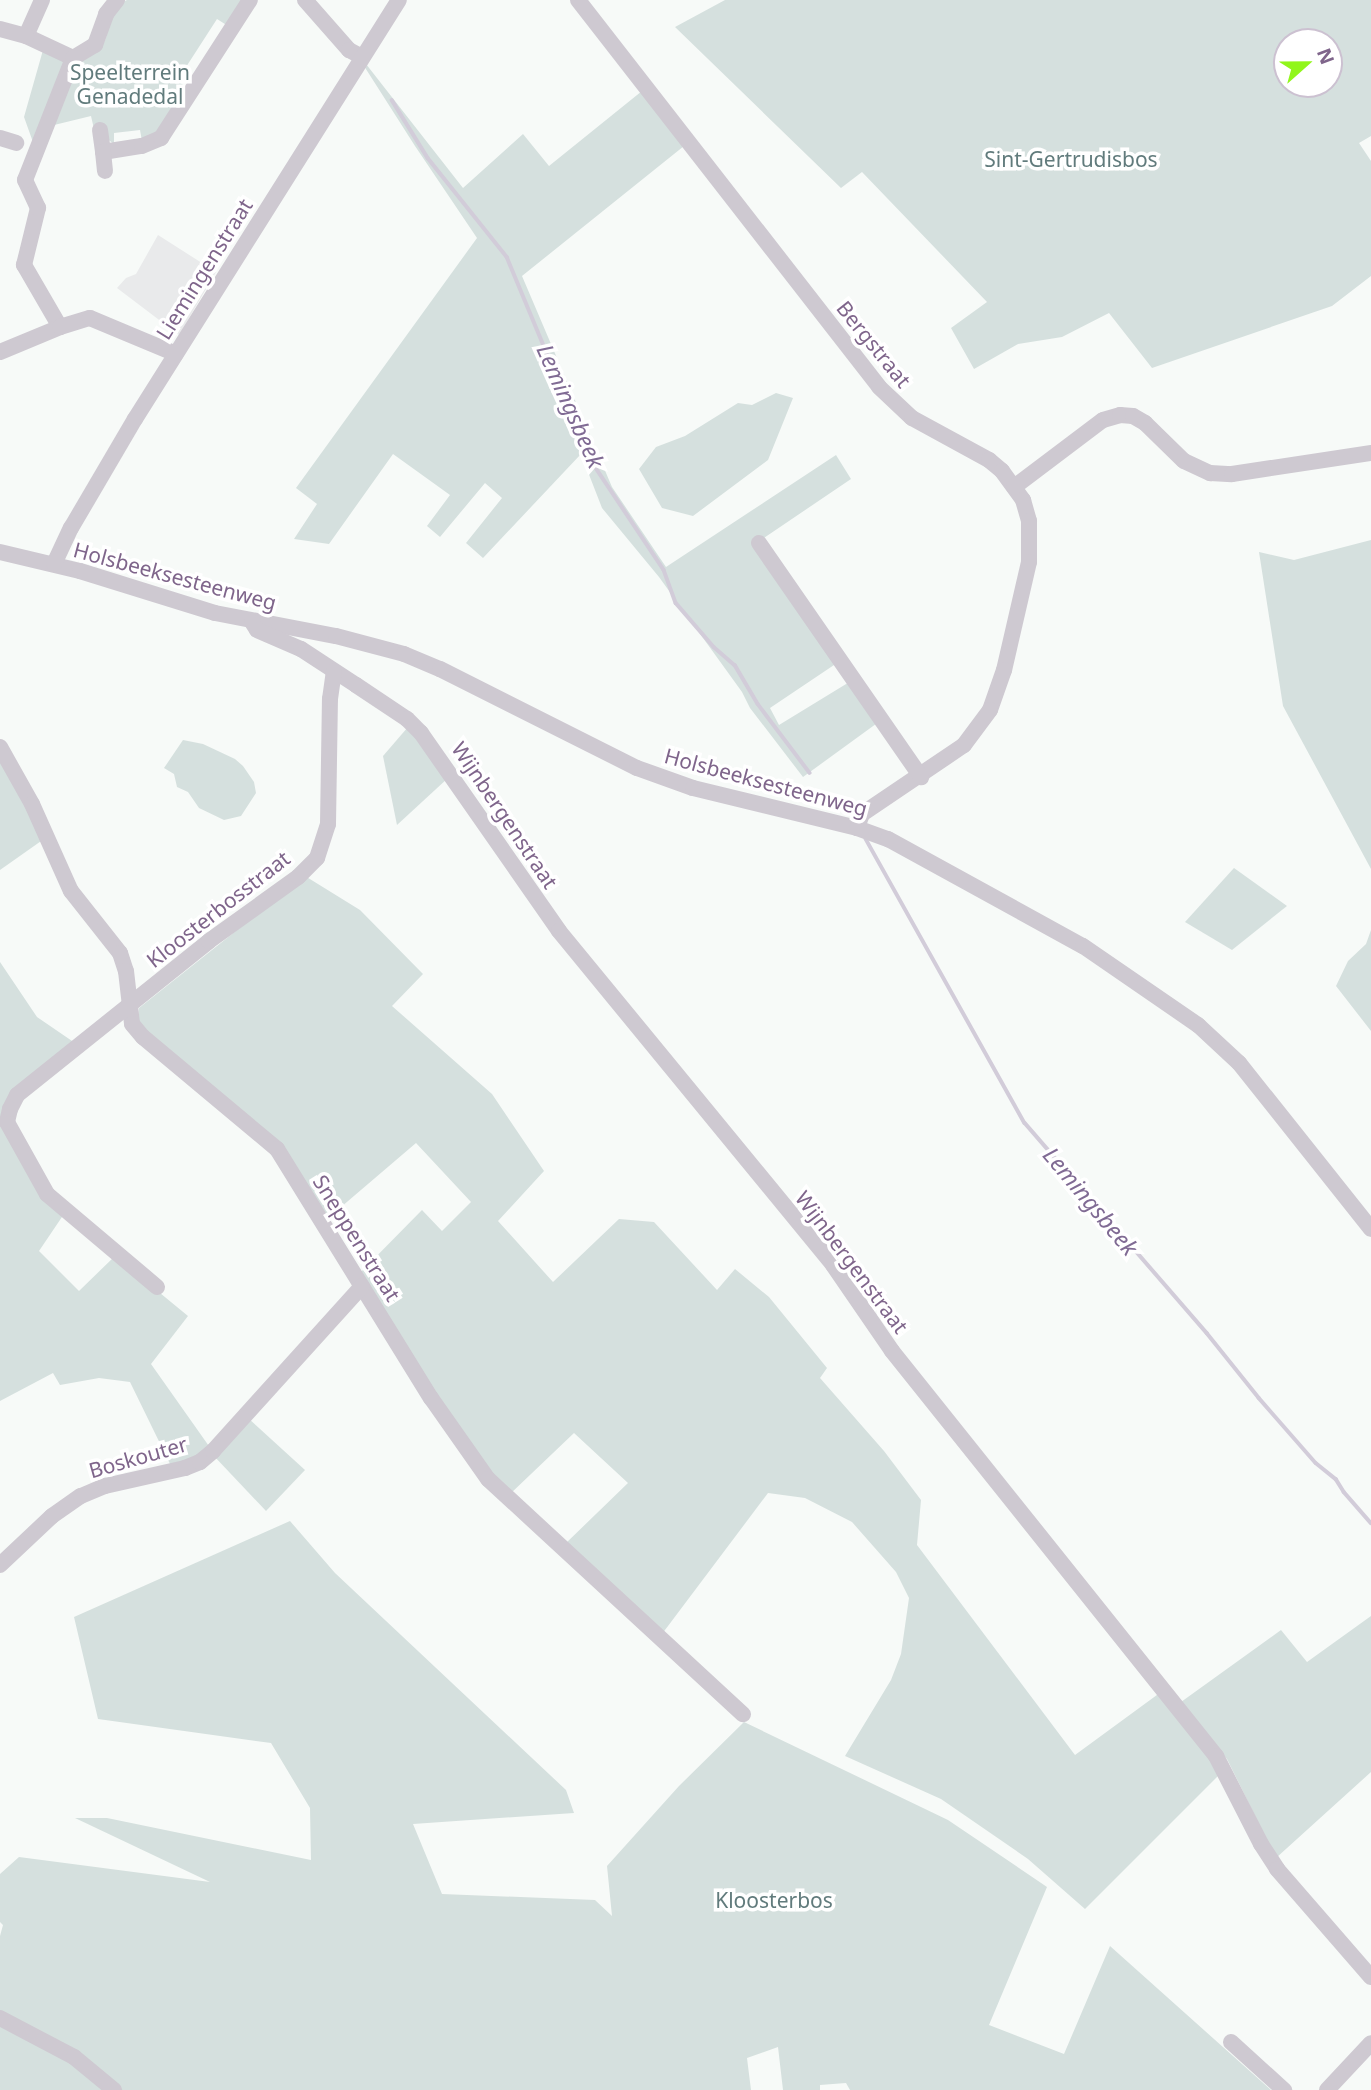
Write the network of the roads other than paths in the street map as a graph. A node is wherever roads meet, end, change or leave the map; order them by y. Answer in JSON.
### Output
{"nodes":[{"id":1,"x":43,"y":0,"type":"edge"},
{"id":2,"x":117,"y":0,"type":"edge"},
{"id":3,"x":250,"y":0,"type":"edge"},
{"id":4,"x":305,"y":0,"type":"edge"},
{"id":5,"x":399,"y":0,"type":"edge"},
{"id":6,"x":578,"y":0,"type":"edge"},
{"id":7,"x":0,"y":29,"type":"edge"},
{"id":8,"x":26,"y":36,"type":"junction"},
{"id":9,"x":362,"y":57,"type":"junction"},
{"id":10,"x":73,"y":58,"type":"junction"},
{"id":11,"x":100,"y":131,"type":"dead end"},
{"id":12,"x":103,"y":152,"type":"junction"},
{"id":13,"x":105,"y":171,"type":"dead end"},
{"id":14,"x":60,"y":327,"type":"junction"},
{"id":15,"x":0,"y":352,"type":"edge"},
{"id":16,"x":176,"y":354,"type":"junction"},
{"id":17,"x":1371,"y":453,"type":"edge"},
{"id":18,"x":1014,"y":487,"type":"junction"},
{"id":19,"x":759,"y":543,"type":"dead end"},
{"id":20,"x":0,"y":552,"type":"edge"},
{"id":21,"x":54,"y":564,"type":"junction"},
{"id":22,"x":252,"y":622,"type":"junction"},
{"id":23,"x":297,"y":629,"type":"junction"},
{"id":24,"x":301,"y":649,"type":"junction"},
{"id":25,"x":334,"y":671,"type":"junction"},
{"id":26,"x":0,"y":747,"type":"edge"},
{"id":27,"x":920,"y":777,"type":"junction"},
{"id":28,"x":857,"y":828,"type":"junction"},
{"id":29,"x":128,"y":1006,"type":"junction"},
{"id":30,"x":1371,"y":1228,"type":"edge"},
{"id":31,"x":362,"y":1286,"type":"junction"},
{"id":32,"x":157,"y":1287,"type":"dead end"},
{"id":33,"x":0,"y":1565,"type":"edge"},
{"id":34,"x":743,"y":1714,"type":"dead end"},
{"id":35,"x":1371,"y":1977,"type":"edge"},
{"id":36,"x":0,"y":2018,"type":"edge"},
{"id":37,"x":1231,"y":2042,"type":"dead end"},
{"id":38,"x":1371,"y":2043,"type":"edge"},
{"id":39,"x":114,"y":2090,"type":"edge"},
{"id":40,"x":1284,"y":2090,"type":"edge"},
{"id":41,"x":1327,"y":2090,"type":"edge"}],
"edges":[{"from":1,"to":8,"type":"street"},
{"from":2,"to":10,"type":"street"},
{"from":3,"to":12,"type":"street"},
{"from":4,"to":9,"type":"street"},
{"from":5,"to":9,"type":"street","name":"Liemingenstraat"},
{"from":6,"to":18,"type":"street","name":"Bergstraat"},
{"from":7,"to":8,"type":"street"},
{"from":8,"to":10,"type":"street"},
{"from":9,"to":16,"type":"street","name":"Liemingenstraat"},
{"from":10,"to":14,"type":"street"},
{"from":11,"to":12,"type":"street"},
{"from":12,"to":13,"type":"street"},
{"from":14,"to":15,"type":"street"},
{"from":14,"to":16,"type":"street"},
{"from":16,"to":21,"type":"street","name":"Liemingenstraat"},
{"from":17,"to":18,"type":"street"},
{"from":18,"to":27,"type":"street","name":"Bergstraat"},
{"from":19,"to":27,"type":"street"},
{"from":20,"to":21,"type":"street","name":"Holsbeeksesteenweg"},
{"from":21,"to":22,"type":"street","name":"Holsbeeksesteenweg"},
{"from":22,"to":23,"type":"street","name":"Holsbeeksesteenweg"},
{"from":22,"to":24,"type":"street","name":"Wijnbergenstraat"},
{"from":23,"to":24,"type":"street"},
{"from":23,"to":28,"type":"street","name":"Holsbeeksesteenweg"},
{"from":24,"to":25,"type":"street","name":"Wijnbergenstraat"},
{"from":25,"to":29,"type":"street","name":"Kloosterbosstraat"},
{"from":25,"to":35,"type":"street","name":"Wijnbergenstraat"},
{"from":26,"to":29,"type":"street","name":"Sneppenstraat"},
{"from":27,"to":28,"type":"street","name":"Bergstraat"},
{"from":28,"to":30,"type":"street","name":"Holsbeeksesteenweg"},
{"from":29,"to":31,"type":"street","name":"Sneppenstraat"},
{"from":29,"to":32,"type":"street","name":"Kloosterbosstraat"},
{"from":31,"to":33,"type":"street","name":"Boskouter"},
{"from":31,"to":34,"type":"street","name":"Sneppenstraat"},
{"from":36,"to":39,"type":"street"},
{"from":37,"to":40,"type":"street"},
{"from":38,"to":41,"type":"street"}]}
